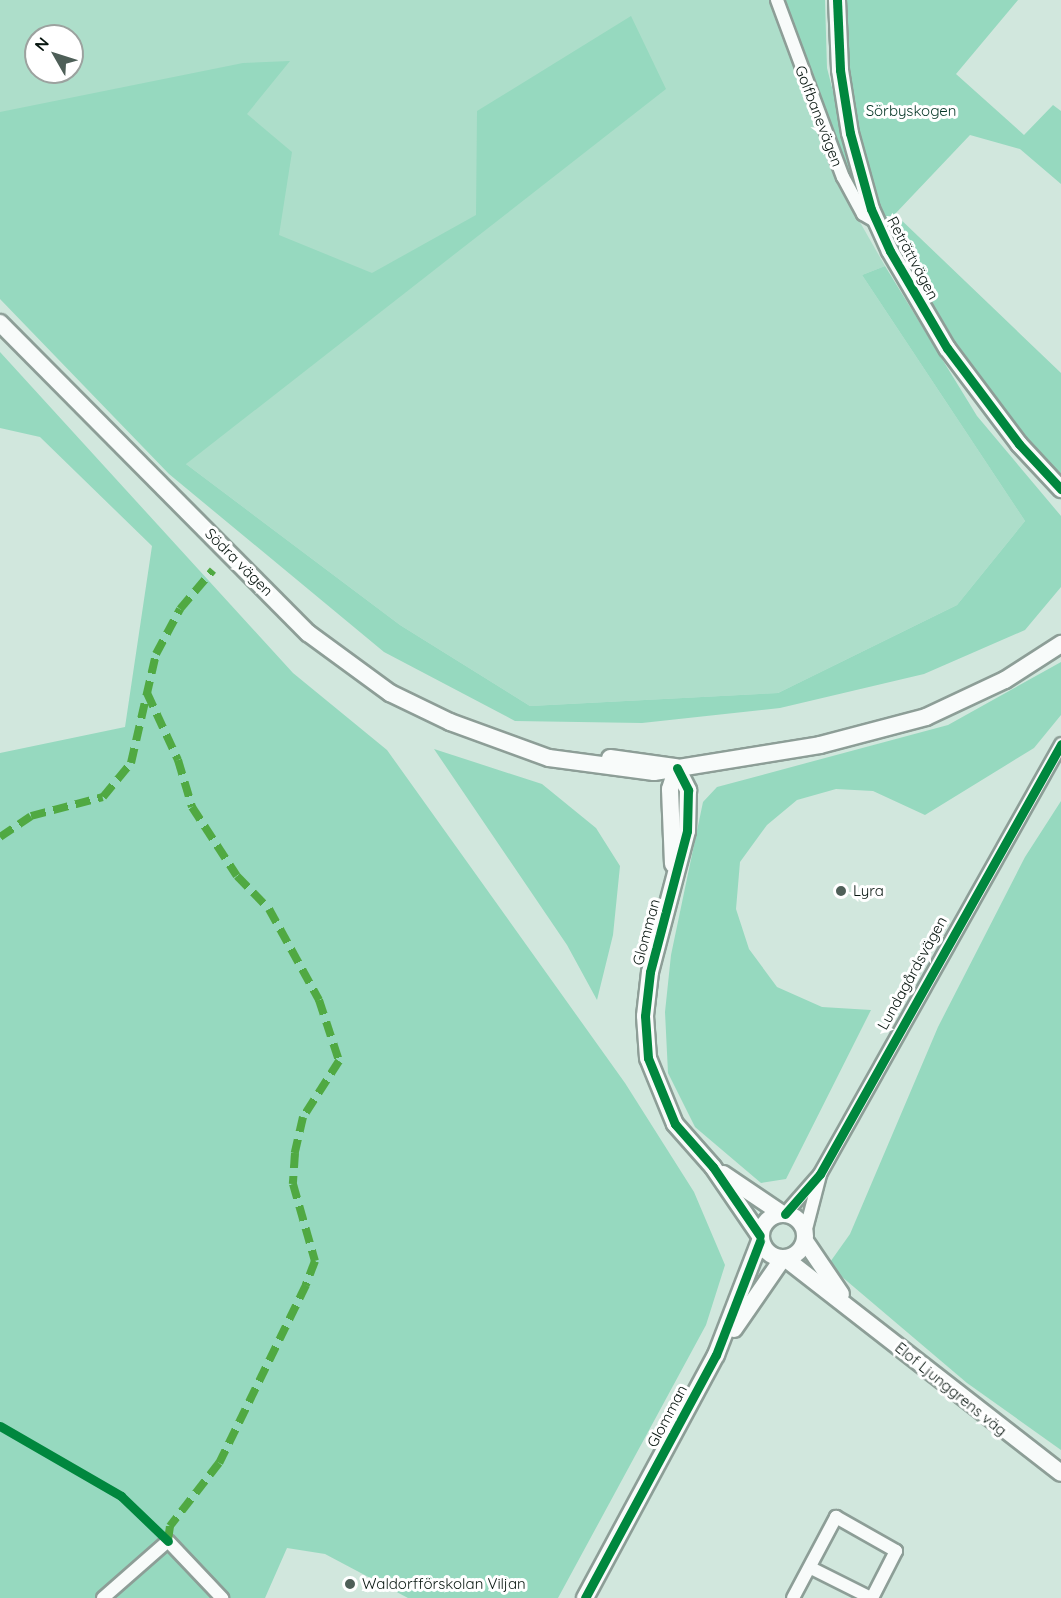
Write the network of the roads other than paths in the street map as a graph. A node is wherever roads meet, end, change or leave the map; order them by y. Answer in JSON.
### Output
{"nodes":[{"id":1,"x":777,"y":0,"type":"edge"},
{"id":2,"x":837,"y":0,"type":"edge"},
{"id":3,"x":877,"y":222,"type":"junction"},
{"id":4,"x":0,"y":323,"type":"edge"},
{"id":5,"x":1061,"y":489,"type":"edge"},
{"id":6,"x":1061,"y":644,"type":"edge"},
{"id":7,"x":1061,"y":744,"type":"edge"},
{"id":8,"x":677,"y":768,"type":"junction"},
{"id":9,"x":713,"y":1167,"type":"junction"},
{"id":10,"x":820,"y":1174,"type":"junction"},
{"id":11,"x":783,"y":1213,"type":"junction"},
{"id":12,"x":805,"y":1237,"type":"junction"},
{"id":13,"x":760,"y":1239,"type":"junction"},
{"id":14,"x":785,"y":1258,"type":"junction"},
{"id":15,"x":845,"y":1300,"type":"junction"},
{"id":16,"x":717,"y":1355,"type":"junction"},
{"id":17,"x":1061,"y":1473,"type":"edge"},
{"id":18,"x":811,"y":1568,"type":"junction"},
{"id":19,"x":103,"y":1598,"type":"edge"},
{"id":20,"x":222,"y":1598,"type":"edge"},
{"id":21,"x":585,"y":1598,"type":"edge"},
{"id":22,"x":793,"y":1598,"type":"edge"},
{"id":23,"x":872,"y":1598,"type":"edge"}],
"edges":[{"from":1,"to":3,"type":"street","name":"Golfbanevägen"},
{"from":2,"to":3,"type":"street","name":"Reträttvägen"},
{"from":3,"to":5,"type":"street","name":"Reträttvägen"},
{"from":4,"to":8,"type":"street","name":"Södra vägen"},
{"from":6,"to":8,"type":"street"},
{"from":7,"to":10,"type":"street","name":"Lundagårdsvägen"},
{"from":8,"to":9,"type":"street","name":"Glomman"},
{"from":9,"to":11,"type":"street","name":"Glomman"},
{"from":9,"to":13,"type":"street","name":"Glomman"},
{"from":10,"to":11,"type":"street","name":"Lundagårdsvägen"},
{"from":10,"to":12,"type":"street","name":"Lundagårdsvägen"},
{"from":11,"to":12,"type":"street"},
{"from":11,"to":13,"type":"street"},
{"from":12,"to":14,"type":"street"},
{"from":12,"to":15,"type":"street","name":"Elof Ljunggrens väg"},
{"from":13,"to":14,"type":"street"},
{"from":13,"to":16,"type":"street","name":"Glomman"},
{"from":14,"to":15,"type":"street","name":"Elof Ljunggrens väg"},
{"from":14,"to":16,"type":"street","name":"Glomman"},
{"from":15,"to":17,"type":"street","name":"Elof Ljunggrens väg"},
{"from":16,"to":21,"type":"street","name":"Glomman"},
{"from":18,"to":22,"type":"street"},
{"from":18,"to":23,"type":"street"},
{"from":18,"to":23,"type":"street"},
{"from":19,"to":20,"type":"street"}]}
